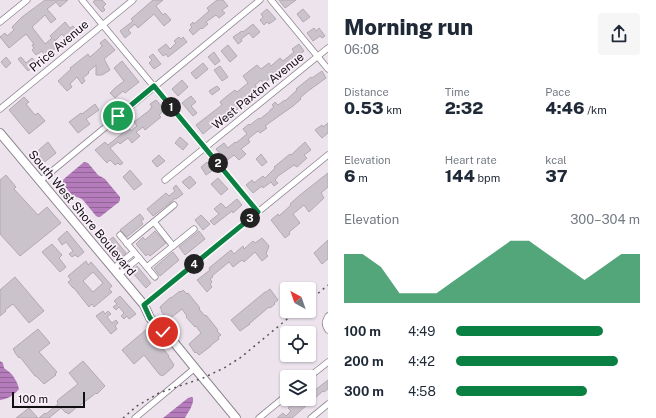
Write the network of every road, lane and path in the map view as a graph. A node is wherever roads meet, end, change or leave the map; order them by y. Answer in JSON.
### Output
{"nodes":[{"id":1,"x":27,"y":0,"type":"edge"},
{"id":2,"x":82,"y":0,"type":"edge"},
{"id":3,"x":133,"y":0,"type":"edge"},
{"id":4,"x":260,"y":0,"type":"edge"},
{"id":5,"x":270,"y":0,"type":"edge"},
{"id":6,"x":0,"y":22,"type":"edge"},
{"id":7,"x":103,"y":25,"type":"junction"},
{"id":8,"x":328,"y":48,"type":"edge"},
{"id":9,"x":317,"y":56,"type":"junction"},
{"id":10,"x":328,"y":69,"type":"edge"},
{"id":11,"x":154,"y":86,"type":"junction"},
{"id":12,"x":0,"y":109,"type":"edge"},
{"id":13,"x":0,"y":133,"type":"edge"},
{"id":14,"x":205,"y":148,"type":"junction"},
{"id":15,"x":328,"y":154,"type":"edge"},
{"id":16,"x":165,"y":180,"type":"dead end"},
{"id":17,"x":40,"y":181,"type":"junction"},
{"id":18,"x":174,"y":205,"type":"dead end"},
{"id":19,"x":258,"y":212,"type":"junction"},
{"id":20,"x":154,"y":222,"type":"junction"},
{"id":21,"x":194,"y":229,"type":"dead end"},
{"id":22,"x":120,"y":235,"type":"dead end"},
{"id":23,"x":127,"y":244,"type":"junction"},
{"id":24,"x":173,"y":246,"type":"junction"},
{"id":25,"x":134,"y":252,"type":"junction"},
{"id":26,"x":139,"y":258,"type":"junction"},
{"id":27,"x":147,"y":267,"type":"junction"},
{"id":28,"x":116,"y":272,"type":"junction"},
{"id":29,"x":155,"y":276,"type":"dead end"},
{"id":30,"x":145,"y":307,"type":"junction"},
{"id":31,"x":328,"y":316,"type":"edge"},
{"id":32,"x":328,"y":330,"type":"edge"},
{"id":33,"x":328,"y":362,"type":"edge"},
{"id":34,"x":195,"y":368,"type":"junction"},
{"id":35,"x":316,"y":371,"type":"edge"},
{"id":36,"x":280,"y":401,"type":"edge"},
{"id":37,"x":328,"y":404,"type":"edge"},
{"id":38,"x":135,"y":418,"type":"edge"},
{"id":39,"x":236,"y":418,"type":"edge"},
{"id":40,"x":259,"y":418,"type":"edge"},
{"id":41,"x":311,"y":418,"type":"edge"}],
"edges":[{"from":1,"to":6,"type":"street"},
{"from":2,"to":7,"type":"street"},
{"from":3,"to":7,"type":"street","name":"Price Avenue"},
{"from":4,"to":11,"type":"street"},
{"from":5,"to":9,"type":"street"},
{"from":7,"to":11,"type":"street"},
{"from":7,"to":12,"type":"street","name":"Price Avenue"},
{"from":8,"to":9,"type":"street","name":"West Paxton Avenue"},
{"from":9,"to":10,"type":"street"},
{"from":9,"to":14,"type":"street","name":"West Paxton Avenue"},
{"from":11,"to":14,"type":"street"},
{"from":11,"to":17,"type":"street"},
{"from":13,"to":17,"type":"street","name":"South West Shore Boulevard"},
{"from":14,"to":16,"type":"street","name":"West Paxton Avenue"},
{"from":14,"to":19,"type":"street"},
{"from":15,"to":19,"type":"street"},
{"from":17,"to":28,"type":"street","name":"South West Shore Boulevard"},
{"from":18,"to":20,"type":"street"},
{"from":19,"to":30,"type":"street"},
{"from":20,"to":23,"type":"street"},
{"from":20,"to":24,"type":"street"},
{"from":21,"to":24,"type":"street"},
{"from":22,"to":23,"type":"street"},
{"from":23,"to":25,"type":"street"},
{"from":24,"to":27,"type":"street"},
{"from":25,"to":26,"type":"street"},
{"from":25,"to":28,"type":"street"},
{"from":26,"to":27,"type":"street"},
{"from":26,"to":28,"type":"street"},
{"from":27,"to":29,"type":"street"},
{"from":28,"to":30,"type":"street","name":"South West Shore Boulevard"},
{"from":30,"to":34,"type":"street","name":"South West Shore Boulevard"},
{"from":31,"to":32,"type":"street"},
{"from":33,"to":35,"type":"street"},
{"from":34,"to":38,"type":"street"},
{"from":34,"to":39,"type":"street","name":"South West Shore Boulevard"},
{"from":36,"to":40,"type":"street"},
{"from":37,"to":41,"type":"street"}]}
